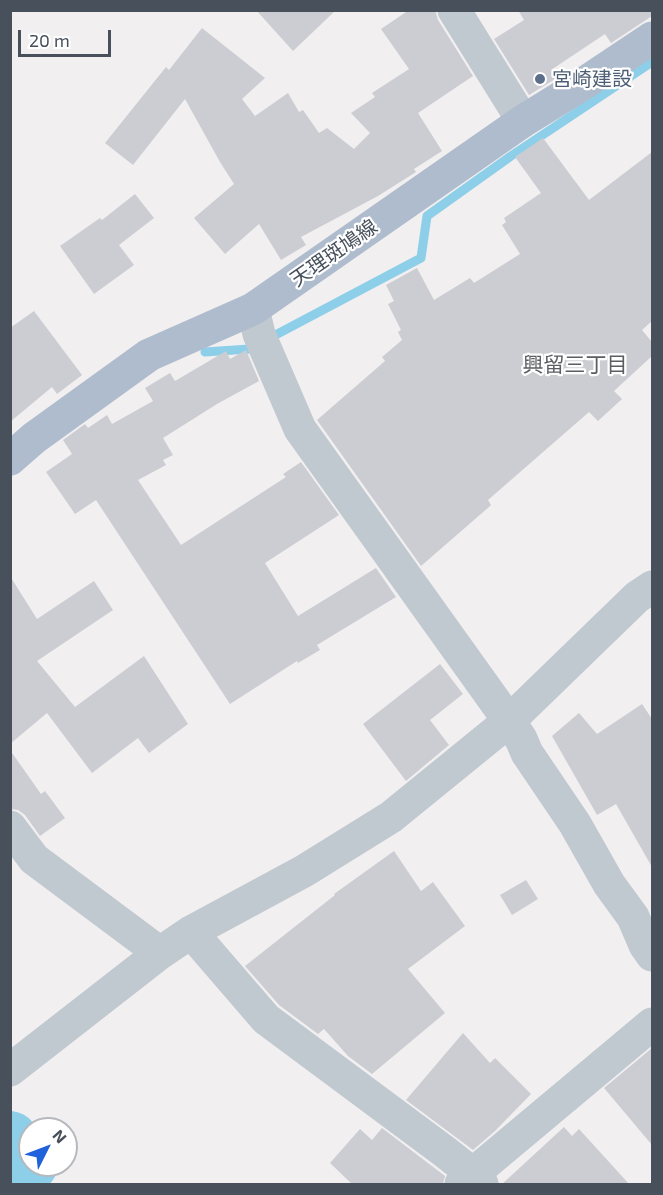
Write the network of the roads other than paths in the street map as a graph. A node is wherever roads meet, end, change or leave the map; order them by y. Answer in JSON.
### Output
{"nodes":[{"id":1,"x":454,"y":10,"type":"edge"},
{"id":2,"x":651,"y":41,"type":"edge"},
{"id":3,"x":523,"y":121,"type":"junction"},
{"id":4,"x":256,"y":322,"type":"junction"},
{"id":5,"x":11,"y":458,"type":"edge"},
{"id":6,"x":652,"y":587,"type":"edge"},
{"id":7,"x":509,"y":721,"type":"junction"},
{"id":8,"x":10,"y":826,"type":"edge"},
{"id":9,"x":643,"y":909,"type":"edge"},
{"id":10,"x":191,"y":932,"type":"junction"},
{"id":11,"x":160,"y":953,"type":"junction"},
{"id":12,"x":652,"y":955,"type":"edge"},
{"id":13,"x":652,"y":1024,"type":"edge"},
{"id":14,"x":10,"y":1070,"type":"edge"},
{"id":15,"x":472,"y":1181,"type":"edge"}],
"edges":[{"from":1,"to":3,"type":"street"},
{"from":2,"to":3,"type":"main road","name":"天理斑鳩線"},
{"from":3,"to":4,"type":"main road","name":"天理斑鳩線"},
{"from":4,"to":5,"type":"main road","name":"天理斑鳩線"},
{"from":4,"to":7,"type":"street"},
{"from":6,"to":7,"type":"street"},
{"from":7,"to":9,"type":"street"},
{"from":7,"to":10,"type":"street"},
{"from":8,"to":11,"type":"street"},
{"from":9,"to":12,"type":"street"},
{"from":10,"to":11,"type":"street"},
{"from":10,"to":15,"type":"street"},
{"from":11,"to":14,"type":"street"},
{"from":13,"to":15,"type":"street"}]}
